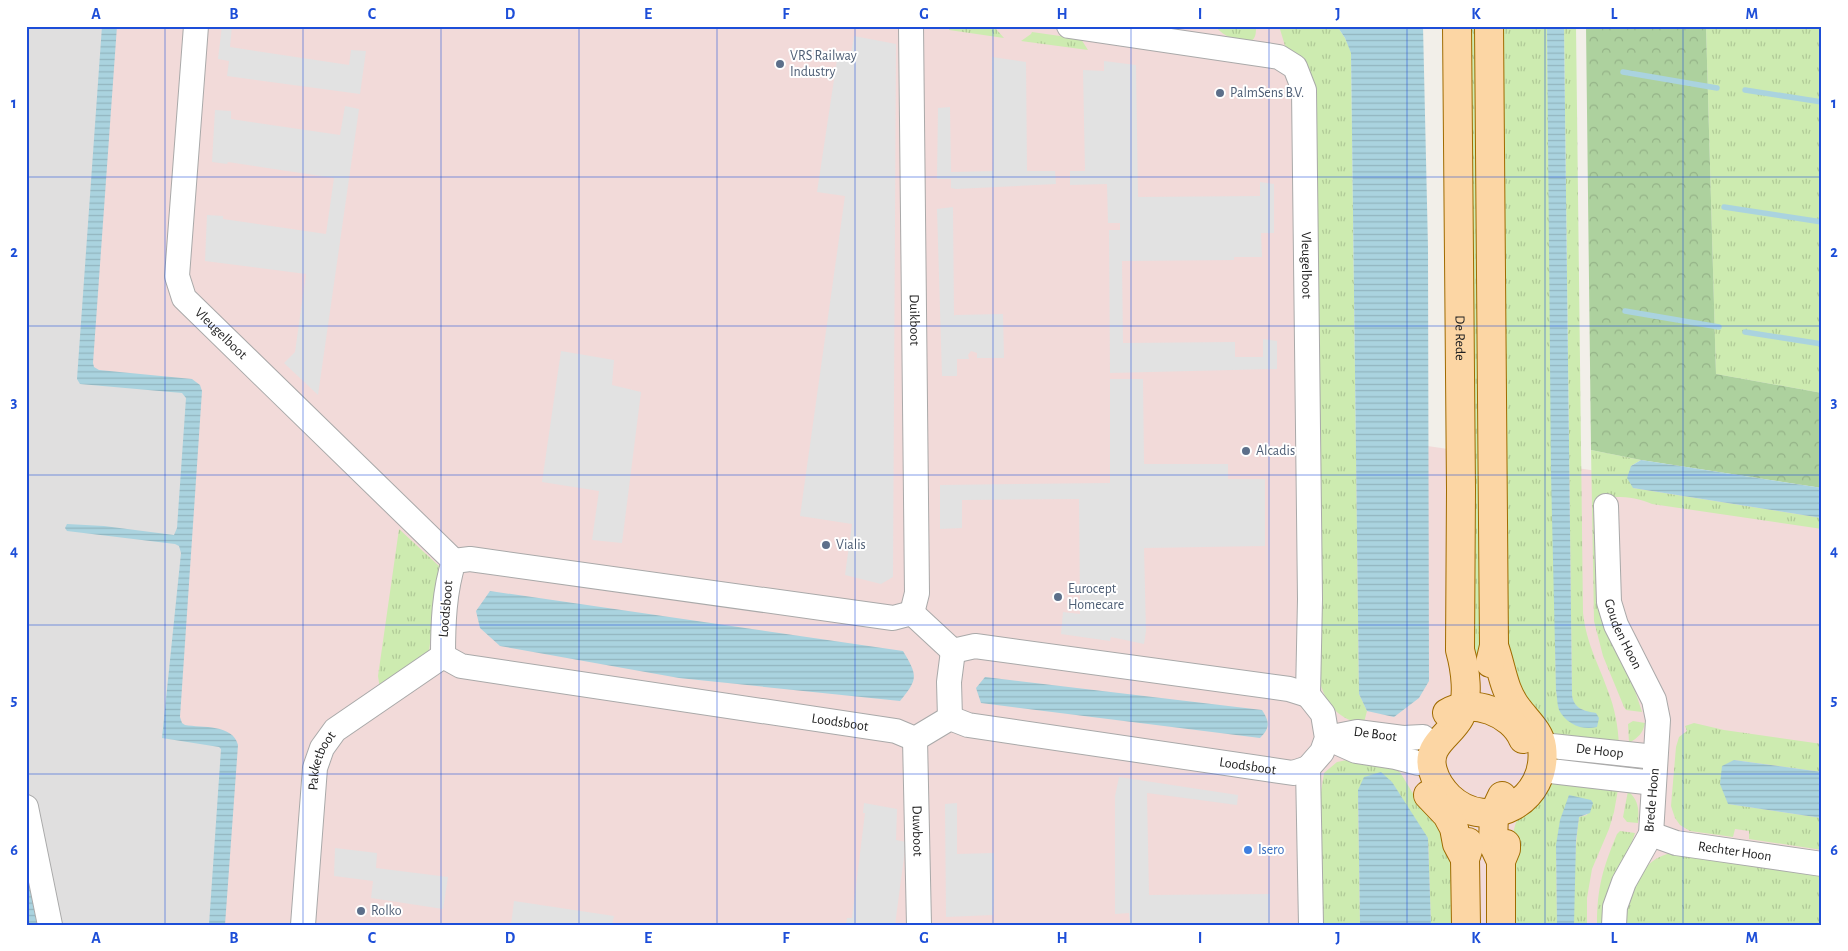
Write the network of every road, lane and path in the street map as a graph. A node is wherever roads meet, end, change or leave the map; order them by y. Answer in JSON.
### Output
{"nodes":[{"id":1,"x":196,"y":26,"type":"edge"},
{"id":2,"x":911,"y":26,"type":"edge"},
{"id":3,"x":1069,"y":26,"type":"edge"},
{"id":4,"x":1457,"y":26,"type":"edge"},
{"id":5,"x":1489,"y":26,"type":"edge"},
{"id":6,"x":1199,"y":36,"type":"edge"},
{"id":7,"x":1606,"y":506,"type":"dead end"},
{"id":8,"x":454,"y":561,"type":"junction"},
{"id":9,"x":912,"y":613,"type":"junction"},
{"id":10,"x":953,"y":651,"type":"junction"},
{"id":11,"x":443,"y":656,"type":"junction"},
{"id":12,"x":1308,"y":695,"type":"junction"},
{"id":13,"x":1505,"y":707,"type":"junction"},
{"id":14,"x":1457,"y":709,"type":"junction"},
{"id":15,"x":950,"y":718,"type":"junction"},
{"id":16,"x":1327,"y":738,"type":"junction"},
{"id":17,"x":915,"y":739,"type":"junction"},
{"id":18,"x":1536,"y":752,"type":"junction"},
{"id":19,"x":1424,"y":756,"type":"junction"},
{"id":20,"x":1655,"y":757,"type":"junction"},
{"id":21,"x":1308,"y":768,"type":"junction"},
{"id":22,"x":1654,"y":782,"type":"junction"},
{"id":23,"x":26,"y":808,"type":"edge"},
{"id":24,"x":1454,"y":811,"type":"junction"},
{"id":25,"x":1500,"y":812,"type":"junction"},
{"id":26,"x":1650,"y":834,"type":"junction"},
{"id":27,"x":1822,"y":864,"type":"edge"},
{"id":28,"x":50,"y":925,"type":"edge"},
{"id":29,"x":303,"y":925,"type":"edge"},
{"id":30,"x":919,"y":925,"type":"edge"},
{"id":31,"x":1311,"y":925,"type":"edge"},
{"id":32,"x":1466,"y":925,"type":"edge"},
{"id":33,"x":1500,"y":925,"type":"edge"},
{"id":34,"x":1614,"y":925,"type":"edge"}],
"edges":[{"from":1,"to":8,"type":"street","name":"Vleugelboot"},
{"from":2,"to":9,"type":"street","name":"Duikboot"},
{"from":3,"to":6,"type":"street","name":"Vleugelboot"},
{"from":4,"to":14,"type":"main road","name":"De Rede"},
{"from":5,"to":13,"type":"main road"},
{"from":6,"to":12,"type":"street","name":"Vleugelboot"},
{"from":7,"to":20,"type":"street","name":"Gouden Hoon"},
{"from":8,"to":9,"type":"street","name":"Loodsboot"},
{"from":8,"to":11,"type":"street","name":"Loodsboot"},
{"from":9,"to":10,"type":"street"},
{"from":10,"to":12,"type":"street"},
{"from":10,"to":15,"type":"street"},
{"from":11,"to":17,"type":"street","name":"Loodsboot"},
{"from":11,"to":29,"type":"street","name":"Pakketboot"},
{"from":12,"to":16,"type":"street"},
{"from":13,"to":14,"type":"main road"},
{"from":13,"to":18,"type":"main road"},
{"from":14,"to":19,"type":"main road"},
{"from":15,"to":17,"type":"street"},
{"from":15,"to":21,"type":"street","name":"Loodsboot"},
{"from":16,"to":19,"type":"street","name":"De Boot"},
{"from":16,"to":21,"type":"street"},
{"from":17,"to":30,"type":"street","name":"Duwboot"},
{"from":18,"to":20,"type":"street","name":"De Hoop"},
{"from":18,"to":22,"type":"street","name":"De Hoop"},
{"from":18,"to":25,"type":"main road"},
{"from":19,"to":24,"type":"main road"},
{"from":20,"to":22,"type":"street","name":"Brede Hoon"},
{"from":21,"to":31,"type":"street"},
{"from":22,"to":26,"type":"street","name":"Brede Hoon"},
{"from":23,"to":28,"type":"street"},
{"from":24,"to":25,"type":"main road"},
{"from":24,"to":32,"type":"main road"},
{"from":25,"to":33,"type":"main road"},
{"from":26,"to":27,"type":"street","name":"Rechter Hoon"},
{"from":26,"to":34,"type":"street","name":"Brede Hoon"}]}
